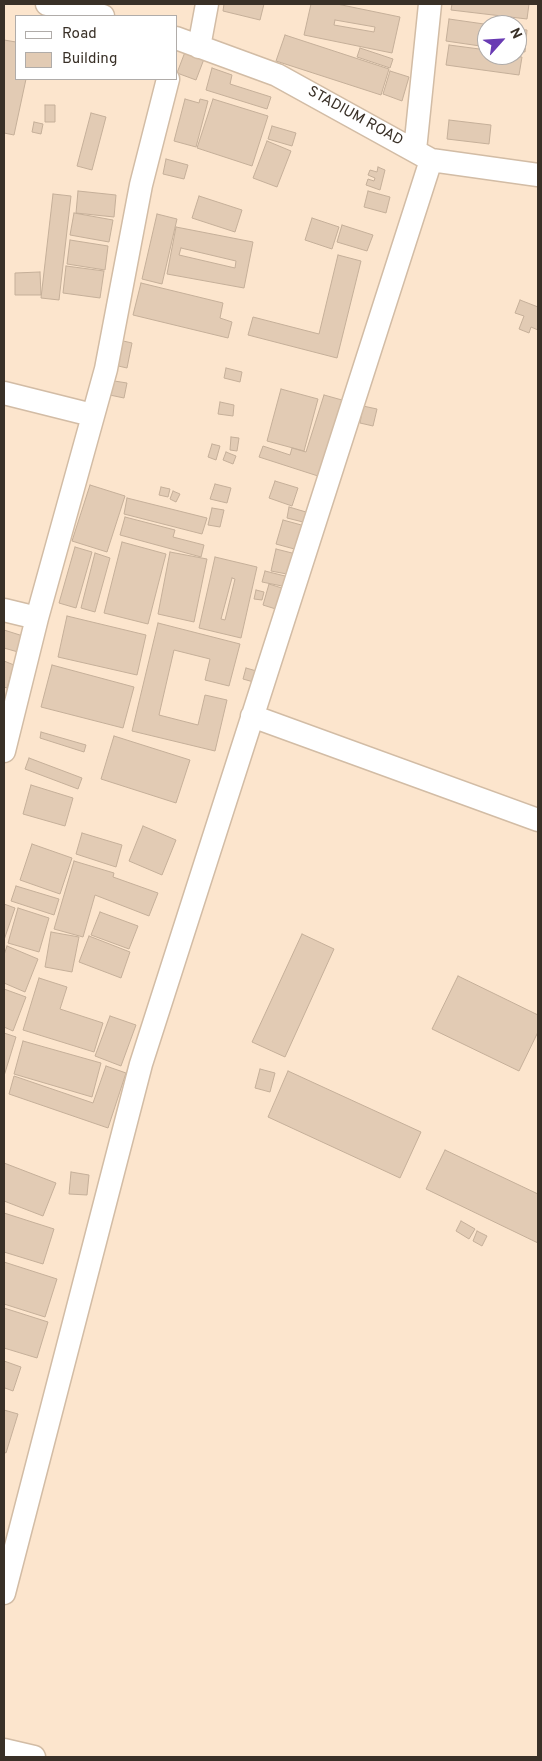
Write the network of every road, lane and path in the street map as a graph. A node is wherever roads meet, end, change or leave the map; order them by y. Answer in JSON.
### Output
{"nodes":[{"id":1,"x":47,"y":4,"type":"edge"},
{"id":2,"x":206,"y":4,"type":"edge"},
{"id":3,"x":430,"y":4,"type":"edge"},
{"id":4,"x":98,"y":15,"type":"edge"},
{"id":5,"x":178,"y":41,"type":"edge"},
{"id":6,"x":200,"y":47,"type":"junction"},
{"id":7,"x":168,"y":80,"type":"edge"},
{"id":8,"x":423,"y":155,"type":"junction"},
{"id":9,"x":538,"y":175,"type":"edge"},
{"id":10,"x":4,"y":392,"type":"edge"},
{"id":11,"x":92,"y":415,"type":"junction"},
{"id":12,"x":4,"y":610,"type":"edge"},
{"id":13,"x":37,"y":618,"type":"junction"},
{"id":14,"x":252,"y":716,"type":"junction"},
{"id":15,"x":4,"y":751,"type":"edge"},
{"id":16,"x":538,"y":820,"type":"edge"},
{"id":17,"x":11,"y":1536,"type":"edge"},
{"id":18,"x":4,"y":1593,"type":"edge"},
{"id":19,"x":4,"y":1750,"type":"edge"},
{"id":20,"x":34,"y":1757,"type":"edge"}],
"edges":[{"from":1,"to":4,"type":"street"},
{"from":2,"to":6,"type":"street"},
{"from":3,"to":8,"type":"street"},
{"from":5,"to":6,"type":"street","name":"STADIUM ROAD"},
{"from":6,"to":8,"type":"street","name":"STADIUM ROAD"},
{"from":7,"to":11,"type":"street"},
{"from":8,"to":9,"type":"street","name":"STADIUM ROAD"},
{"from":8,"to":14,"type":"street"},
{"from":10,"to":11,"type":"street"},
{"from":11,"to":13,"type":"street"},
{"from":12,"to":13,"type":"street"},
{"from":13,"to":15,"type":"street"},
{"from":14,"to":16,"type":"street"},
{"from":14,"to":17,"type":"street"},
{"from":17,"to":18,"type":"street"},
{"from":19,"to":20,"type":"street"}]}
